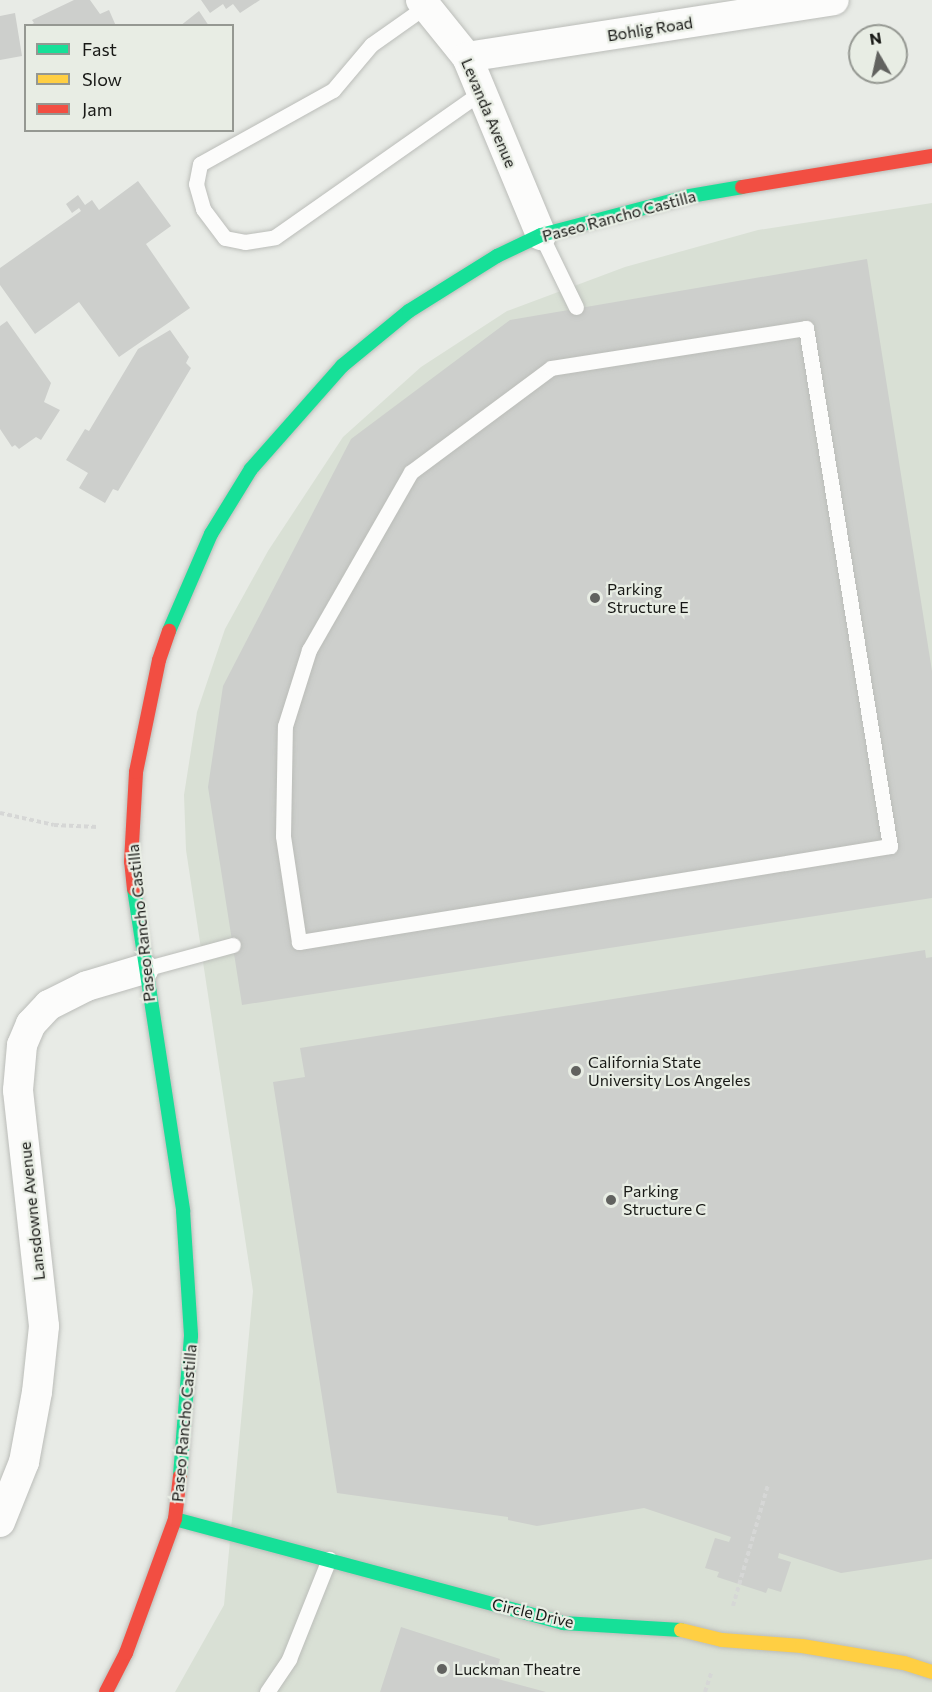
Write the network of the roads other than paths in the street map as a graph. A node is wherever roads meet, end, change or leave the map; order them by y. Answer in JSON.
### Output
{"nodes":[{"id":1,"x":834,"y":0,"type":"edge"},
{"id":2,"x":423,"y":3,"type":"edge"},
{"id":3,"x":467,"y":57,"type":"junction"},
{"id":4,"x":481,"y":92,"type":"junction"},
{"id":5,"x":932,"y":156,"type":"edge"},
{"id":6,"x":541,"y":235,"type":"junction"},
{"id":7,"x":576,"y":307,"type":"dead end"},
{"id":8,"x":806,"y":328,"type":"joint"},
{"id":9,"x":233,"y":945,"type":"dead end"},
{"id":10,"x":144,"y":969,"type":"junction"},
{"id":11,"x":175,"y":1520,"type":"junction"},
{"id":12,"x":0,"y":1522,"type":"edge"},
{"id":13,"x":329,"y":1559,"type":"junction"},
{"id":14,"x":932,"y":1672,"type":"edge"},
{"id":15,"x":106,"y":1692,"type":"edge"},
{"id":16,"x":267,"y":1692,"type":"edge"}],
"edges":[{"from":1,"to":3,"type":"street","name":"Bohlig Road"},
{"from":2,"to":3,"type":"street","name":"Levanda Avenue"},
{"from":2,"to":4,"type":"lane"},
{"from":3,"to":4,"type":"street","name":"Levanda Avenue"},
{"from":4,"to":6,"type":"street","name":"Levanda Avenue"},
{"from":5,"to":6,"type":"street","name":"Paseo Rancho Castilla"},
{"from":6,"to":7,"type":"lane"},
{"from":6,"to":10,"type":"street","name":"Paseo Rancho Castilla"},
{"from":8,"to":8,"type":"lane"},
{"from":9,"to":10,"type":"lane"},
{"from":10,"to":11,"type":"street","name":"Paseo Rancho Castilla"},
{"from":10,"to":12,"type":"street","name":"Lansdowne Avenue"},
{"from":11,"to":13,"type":"street","name":"Circle Drive"},
{"from":11,"to":15,"type":"street","name":"Paseo Rancho Castilla"},
{"from":13,"to":14,"type":"street","name":"Circle Drive"},
{"from":13,"to":16,"type":"lane"}]}
